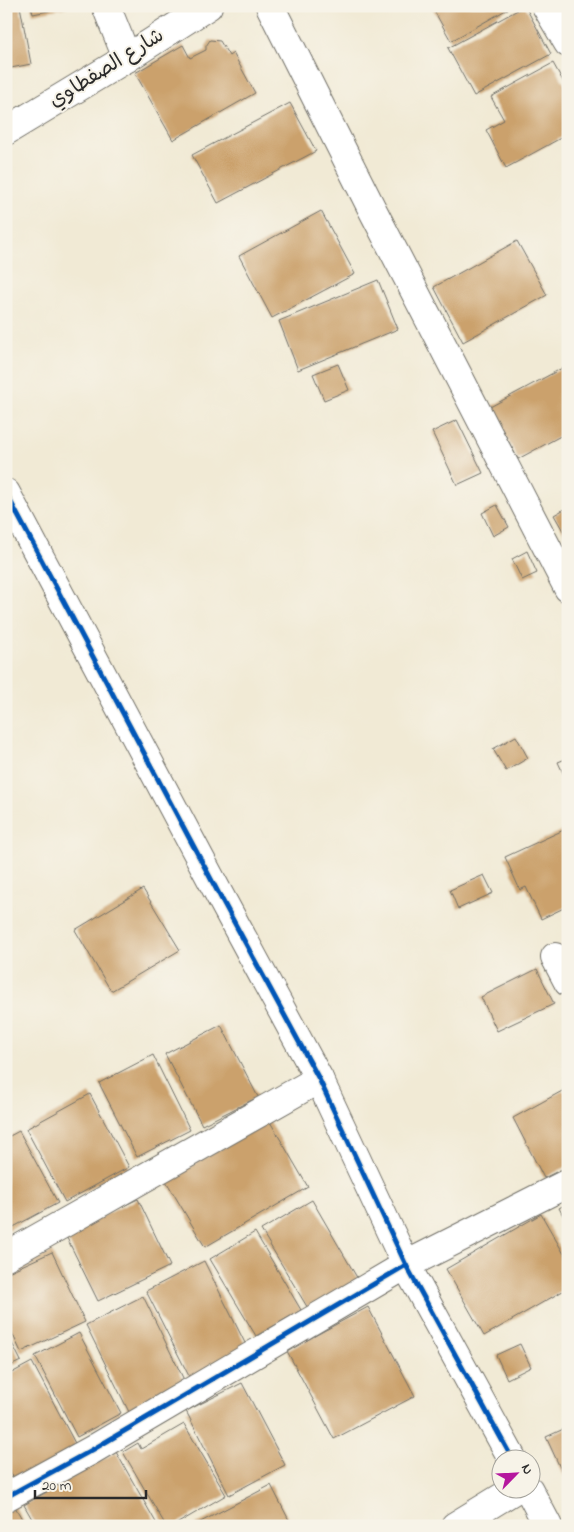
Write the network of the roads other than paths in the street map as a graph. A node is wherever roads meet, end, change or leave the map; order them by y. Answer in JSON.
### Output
{"nodes":[{"id":1,"x":106,"y":6,"type":"edge"},
{"id":2,"x":208,"y":6,"type":"edge"},
{"id":3,"x":270,"y":6,"type":"edge"},
{"id":4,"x":546,"y":6,"type":"edge"},
{"id":5,"x":568,"y":43,"type":"edge"},
{"id":6,"x":127,"y":58,"type":"junction"},
{"id":7,"x":6,"y":131,"type":"edge"},
{"id":8,"x":6,"y":493,"type":"edge"},
{"id":9,"x":568,"y":588,"type":"edge"},
{"id":10,"x":555,"y":957,"type":"dead end"},
{"id":11,"x":568,"y":982,"type":"edge"},
{"id":12,"x":319,"y":1079,"type":"junction"},
{"id":13,"x":568,"y":1183,"type":"edge"},
{"id":14,"x":6,"y":1256,"type":"edge"},
{"id":15,"x":406,"y":1265,"type":"junction"},
{"id":16,"x":507,"y":1450,"type":"edge"},
{"id":17,"x":6,"y":1497,"type":"edge"},
{"id":18,"x":498,"y":1500,"type":"edge"},
{"id":19,"x":534,"y":1500,"type":"edge"},
{"id":20,"x":455,"y":1526,"type":"edge"},
{"id":21,"x":548,"y":1526,"type":"edge"}],
"edges":[{"from":1,"to":6,"type":"street"},
{"from":2,"to":6,"type":"street","name":"شارع الصفطاوي"},
{"from":3,"to":9,"type":"street"},
{"from":4,"to":5,"type":"street"},
{"from":6,"to":7,"type":"street","name":"شارع الصفطاوي"},
{"from":8,"to":12,"type":"street"},
{"from":10,"to":11,"type":"street"},
{"from":12,"to":14,"type":"street"},
{"from":12,"to":15,"type":"street"},
{"from":13,"to":15,"type":"street"},
{"from":15,"to":16,"type":"street"},
{"from":15,"to":17,"type":"street"},
{"from":18,"to":20,"type":"street"},
{"from":19,"to":21,"type":"street"}]}
